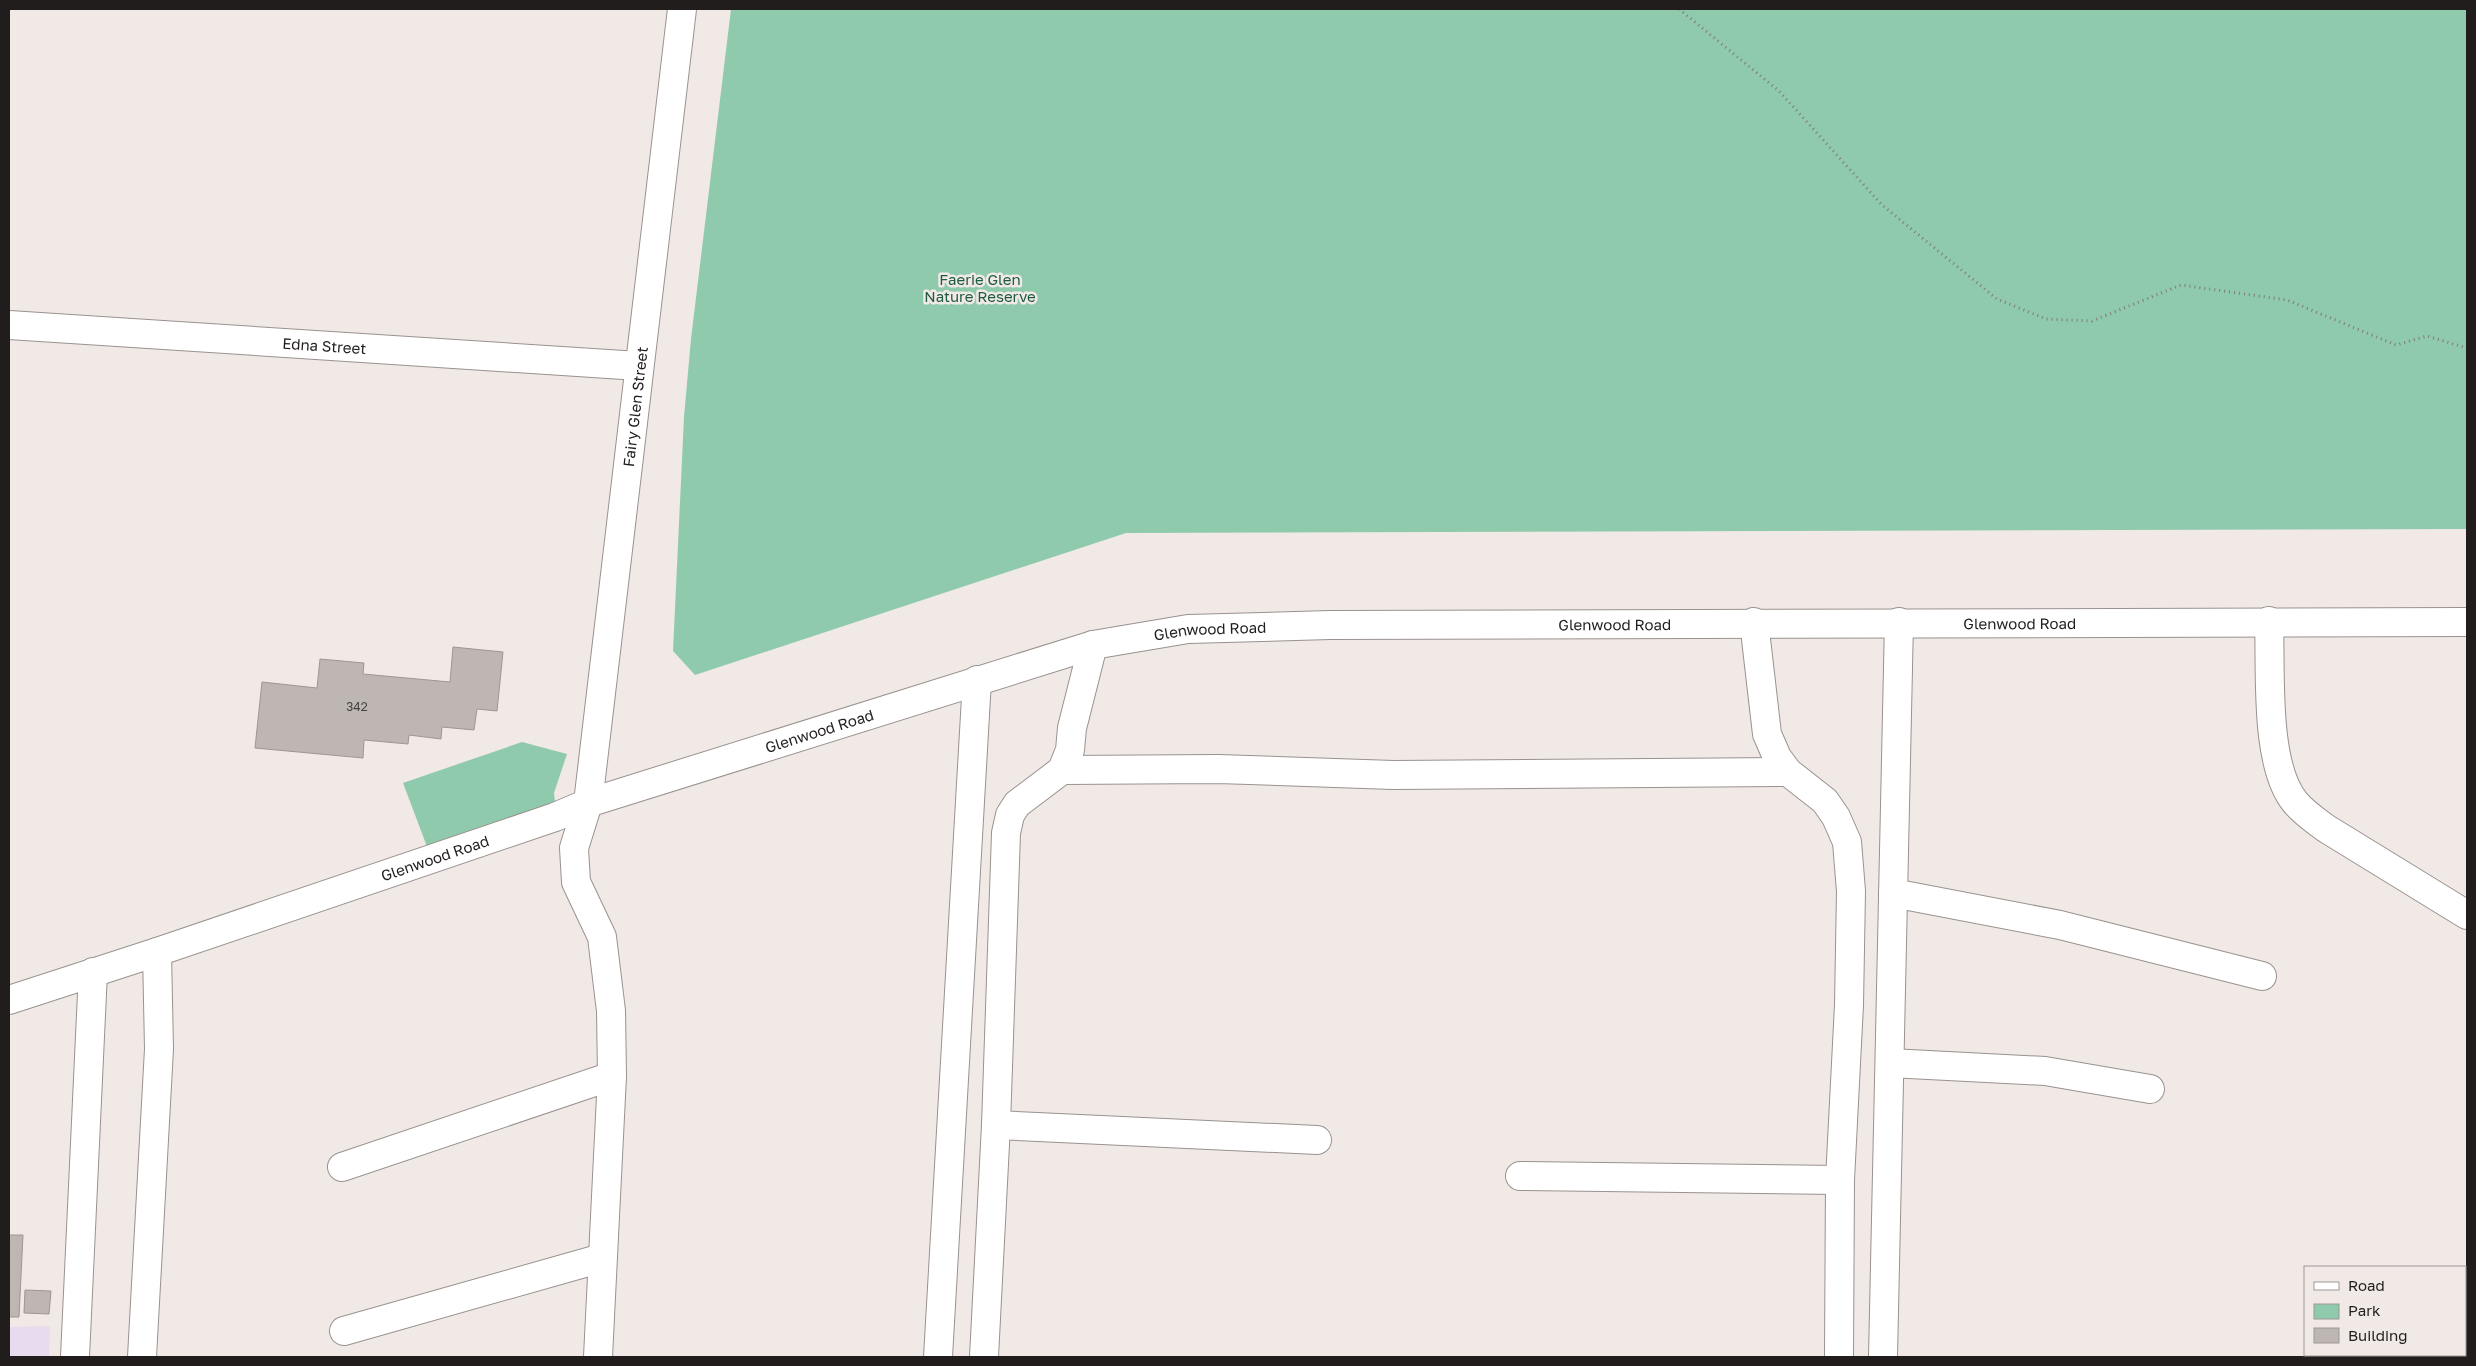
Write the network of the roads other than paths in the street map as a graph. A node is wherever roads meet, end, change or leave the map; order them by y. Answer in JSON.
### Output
{"nodes":[{"id":1,"x":682,"y":9,"type":"edge"},
{"id":2,"x":9,"y":325,"type":"edge"},
{"id":3,"x":639,"y":366,"type":"junction"},
{"id":4,"x":2269,"y":621,"type":"junction"},
{"id":5,"x":1754,"y":622,"type":"junction"},
{"id":6,"x":1899,"y":622,"type":"junction"},
{"id":7,"x":2467,"y":622,"type":"edge"},
{"id":8,"x":1092,"y":645,"type":"junction"},
{"id":9,"x":977,"y":680,"type":"junction"},
{"id":10,"x":1062,"y":770,"type":"junction"},
{"id":11,"x":1788,"y":772,"type":"junction"},
{"id":12,"x":588,"y":803,"type":"junction"},
{"id":13,"x":1893,"y":893,"type":"junction"},
{"id":14,"x":2467,"y":914,"type":"edge"},
{"id":15,"x":157,"y":952,"type":"junction"},
{"id":16,"x":93,"y":972,"type":"junction"},
{"id":17,"x":2262,"y":976,"type":"dead end"},
{"id":18,"x":9,"y":1000,"type":"edge"},
{"id":19,"x":1890,"y":1064,"type":"junction"},
{"id":20,"x":612,"y":1076,"type":"junction"},
{"id":21,"x":2150,"y":1089,"type":"dead end"},
{"id":22,"x":996,"y":1126,"type":"junction"},
{"id":23,"x":1317,"y":1140,"type":"dead end"},
{"id":24,"x":342,"y":1167,"type":"dead end"},
{"id":25,"x":1520,"y":1176,"type":"dead end"},
{"id":26,"x":1840,"y":1180,"type":"junction"},
{"id":27,"x":602,"y":1258,"type":"junction"},
{"id":28,"x":344,"y":1331,"type":"dead end"},
{"id":29,"x":75,"y":1357,"type":"edge"},
{"id":30,"x":142,"y":1357,"type":"edge"},
{"id":31,"x":598,"y":1357,"type":"edge"},
{"id":32,"x":938,"y":1357,"type":"edge"},
{"id":33,"x":984,"y":1357,"type":"edge"},
{"id":34,"x":1839,"y":1357,"type":"edge"},
{"id":35,"x":1883,"y":1357,"type":"edge"}],
"edges":[{"from":1,"to":3,"type":"street","name":"Fairy Glen Street"},
{"from":2,"to":3,"type":"street","name":"Edna Street"},
{"from":3,"to":12,"type":"street","name":"Fairy Glen Street"},
{"from":4,"to":6,"type":"street","name":"Glenwood Road"},
{"from":4,"to":7,"type":"street","name":"Glenwood Road"},
{"from":4,"to":14,"type":"street"},
{"from":5,"to":6,"type":"street","name":"Glenwood Road"},
{"from":5,"to":8,"type":"street","name":"Glenwood Road"},
{"from":5,"to":11,"type":"street"},
{"from":6,"to":13,"type":"street"},
{"from":8,"to":9,"type":"street","name":"Glenwood Road"},
{"from":8,"to":10,"type":"street"},
{"from":9,"to":12,"type":"street","name":"Glenwood Road"},
{"from":9,"to":32,"type":"street"},
{"from":10,"to":11,"type":"street"},
{"from":10,"to":22,"type":"street"},
{"from":11,"to":26,"type":"street"},
{"from":12,"to":15,"type":"street","name":"Glenwood Road"},
{"from":12,"to":20,"type":"street","name":"Fairy Glen Street"},
{"from":13,"to":17,"type":"street"},
{"from":13,"to":19,"type":"street"},
{"from":15,"to":16,"type":"street","name":"Glenwood Road"},
{"from":15,"to":30,"type":"street"},
{"from":16,"to":18,"type":"street","name":"Glenwood Road"},
{"from":16,"to":29,"type":"street"},
{"from":19,"to":21,"type":"street"},
{"from":19,"to":35,"type":"street"},
{"from":20,"to":24,"type":"street"},
{"from":20,"to":27,"type":"street","name":"Fairy Glen Street"},
{"from":22,"to":23,"type":"street"},
{"from":22,"to":33,"type":"street"},
{"from":25,"to":26,"type":"street"},
{"from":26,"to":34,"type":"street"},
{"from":27,"to":28,"type":"street"},
{"from":27,"to":31,"type":"street","name":"Fairy Glen Street"}]}
